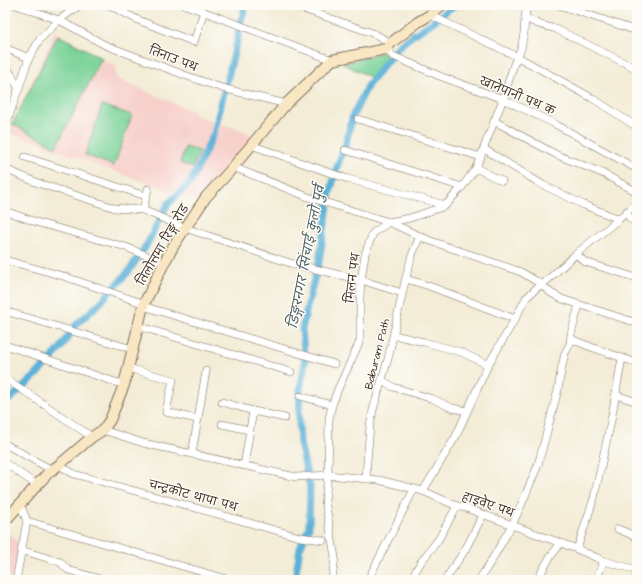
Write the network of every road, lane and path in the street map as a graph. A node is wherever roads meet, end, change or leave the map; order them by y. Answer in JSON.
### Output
{"nodes":[{"id":1,"x":16,"y":5,"type":"edge"},
{"id":2,"x":80,"y":5,"type":"edge"},
{"id":3,"x":109,"y":5,"type":"edge"},
{"id":4,"x":186,"y":5,"type":"edge"},
{"id":5,"x":292,"y":5,"type":"edge"},
{"id":6,"x":442,"y":5,"type":"edge"},
{"id":7,"x":527,"y":5,"type":"edge"},
{"id":8,"x":559,"y":5,"type":"edge"},
{"id":9,"x":204,"y":11,"type":"junction"},
{"id":10,"x":430,"y":16,"type":"junction"},
{"id":11,"x":525,"y":18,"type":"junction"},
{"id":12,"x":59,"y":20,"type":"junction"},
{"id":13,"x":637,"y":31,"type":"edge"},
{"id":14,"x":5,"y":48,"type":"edge"},
{"id":15,"x":390,"y":49,"type":"junction"},
{"id":16,"x":518,"y":56,"type":"junction"},
{"id":17,"x":29,"y":58,"type":"junction"},
{"id":18,"x":332,"y":60,"type":"junction"},
{"id":19,"x":7,"y":67,"type":"dead end"},
{"id":20,"x":637,"y":69,"type":"edge"},
{"id":21,"x":19,"y":89,"type":"junction"},
{"id":22,"x":503,"y":99,"type":"junction"},
{"id":23,"x":286,"y":104,"type":"junction"},
{"id":24,"x":358,"y":119,"type":"dead end"},
{"id":25,"x":494,"y":121,"type":"junction"},
{"id":26,"x":637,"y":127,"type":"edge"},
{"id":27,"x":5,"y":128,"type":"edge"},
{"id":28,"x":251,"y":145,"type":"junction"},
{"id":29,"x":484,"y":149,"type":"junction"},
{"id":30,"x":345,"y":150,"type":"dead end"},
{"id":31,"x":25,"y":157,"type":"dead end"},
{"id":32,"x":481,"y":157,"type":"junction"},
{"id":33,"x":233,"y":167,"type":"junction"},
{"id":34,"x":476,"y":168,"type":"junction"},
{"id":35,"x":5,"y":169,"type":"edge"},
{"id":36,"x":637,"y":169,"type":"edge"},
{"id":37,"x":502,"y":182,"type":"dead end"},
{"id":38,"x":462,"y":187,"type":"junction"},
{"id":39,"x":637,"y":192,"type":"edge"},
{"id":40,"x":637,"y":202,"type":"edge"},
{"id":41,"x":445,"y":206,"type":"junction"},
{"id":42,"x":5,"y":211,"type":"edge"},
{"id":43,"x":145,"y":211,"type":"junction"},
{"id":44,"x":627,"y":211,"type":"junction"},
{"id":45,"x":619,"y":220,"type":"junction"},
{"id":46,"x":389,"y":222,"type":"junction"},
{"id":47,"x":637,"y":224,"type":"edge"},
{"id":48,"x":185,"y":228,"type":"junction"},
{"id":49,"x":420,"y":236,"type":"junction"},
{"id":50,"x":576,"y":254,"type":"junction"},
{"id":51,"x":5,"y":260,"type":"edge"},
{"id":52,"x":164,"y":264,"type":"junction"},
{"id":53,"x":637,"y":278,"type":"edge"},
{"id":54,"x":406,"y":279,"type":"junction"},
{"id":55,"x":361,"y":280,"type":"junction"},
{"id":56,"x":541,"y":284,"type":"junction"},
{"id":57,"x":402,"y":293,"type":"junction"},
{"id":58,"x":144,"y":305,"type":"junction"},
{"id":59,"x":579,"y":305,"type":"junction"},
{"id":60,"x":5,"y":311,"type":"edge"},
{"id":61,"x":515,"y":319,"type":"junction"},
{"id":62,"x":637,"y":323,"type":"edge"},
{"id":63,"x":138,"y":326,"type":"junction"},
{"id":64,"x":394,"y":335,"type":"junction"},
{"id":65,"x":571,"y":339,"type":"junction"},
{"id":66,"x":5,"y":345,"type":"edge"},
{"id":67,"x":132,"y":349,"type":"junction"},
{"id":68,"x":622,"y":358,"type":"junction"},
{"id":69,"x":334,"y":364,"type":"dead end"},
{"id":70,"x":637,"y":364,"type":"edge"},
{"id":71,"x":488,"y":365,"type":"junction"},
{"id":72,"x":128,"y":368,"type":"junction"},
{"id":73,"x":206,"y":371,"type":"dead end"},
{"id":74,"x":291,"y":372,"type":"dead end"},
{"id":75,"x":5,"y":378,"type":"edge"},
{"id":76,"x":382,"y":380,"type":"junction"},
{"id":77,"x":124,"y":385,"type":"junction"},
{"id":78,"x":616,"y":395,"type":"junction"},
{"id":79,"x":300,"y":396,"type":"dead end"},
{"id":80,"x":222,"y":402,"type":"dead end"},
{"id":81,"x":637,"y":402,"type":"edge"},
{"id":82,"x":332,"y":405,"type":"junction"},
{"id":83,"x":253,"y":411,"type":"junction"},
{"id":84,"x":467,"y":411,"type":"junction"},
{"id":85,"x":285,"y":418,"type":"dead end"},
{"id":86,"x":197,"y":419,"type":"junction"},
{"id":87,"x":222,"y":424,"type":"dead end"},
{"id":88,"x":103,"y":430,"type":"junction"},
{"id":89,"x":249,"y":430,"type":"junction"},
{"id":90,"x":92,"y":437,"type":"junction"},
{"id":91,"x":5,"y":444,"type":"edge"},
{"id":92,"x":192,"y":454,"type":"junction"},
{"id":93,"x":5,"y":463,"type":"edge"},
{"id":94,"x":244,"y":466,"type":"junction"},
{"id":95,"x":56,"y":468,"type":"junction"},
{"id":96,"x":328,"y":475,"type":"junction"},
{"id":97,"x":366,"y":479,"type":"junction"},
{"id":98,"x":37,"y":485,"type":"junction"},
{"id":99,"x":414,"y":489,"type":"junction"},
{"id":100,"x":423,"y":491,"type":"junction"},
{"id":101,"x":20,"y":504,"type":"junction"},
{"id":102,"x":457,"y":506,"type":"junction"},
{"id":103,"x":483,"y":515,"type":"junction"},
{"id":104,"x":5,"y":520,"type":"edge"},
{"id":105,"x":27,"y":521,"type":"junction"},
{"id":106,"x":512,"y":525,"type":"junction"},
{"id":107,"x":618,"y":529,"type":"dead end"},
{"id":108,"x":637,"y":538,"type":"edge"},
{"id":109,"x":323,"y":540,"type":"dead end"},
{"id":110,"x":561,"y":543,"type":"junction"},
{"id":111,"x":577,"y":549,"type":"junction"},
{"id":112,"x":21,"y":550,"type":"junction"},
{"id":113,"x":604,"y":561,"type":"junction"},
{"id":114,"x":637,"y":570,"type":"edge"},
{"id":115,"x":637,"y":575,"type":"edge"},
{"id":116,"x":16,"y":580,"type":"edge"},
{"id":117,"x":104,"y":580,"type":"edge"},
{"id":118,"x":230,"y":580,"type":"edge"},
{"id":119,"x":332,"y":580,"type":"edge"},
{"id":120,"x":368,"y":580,"type":"edge"},
{"id":121,"x":410,"y":580,"type":"edge"},
{"id":122,"x":445,"y":580,"type":"edge"},
{"id":123,"x":478,"y":580,"type":"edge"},
{"id":124,"x":537,"y":580,"type":"edge"},
{"id":125,"x":596,"y":580,"type":"edge"},
{"id":126,"x":635,"y":580,"type":"edge"}],
"edges":[{"from":1,"to":12,"type":"street","name":"तिनाउ पथ"},
{"from":2,"to":12,"type":"street"},
{"from":3,"to":9,"type":"street"},
{"from":4,"to":9,"type":"street"},
{"from":5,"to":15,"type":"street","name":"खानेपानी पथ क"},
{"from":6,"to":10,"type":"street"},
{"from":7,"to":11,"type":"street","name":"मिलन पथ"},
{"from":8,"to":13,"type":"street"},
{"from":9,"to":18,"type":"street"},
{"from":10,"to":15,"type":"street"},
{"from":10,"to":16,"type":"street"},
{"from":11,"to":16,"type":"street","name":"मिलन पथ"},
{"from":11,"to":20,"type":"street"},
{"from":12,"to":17,"type":"street"},
{"from":12,"to":23,"type":"street","name":"तिनाउ पथ"},
{"from":14,"to":17,"type":"street"},
{"from":15,"to":18,"type":"street"},
{"from":15,"to":22,"type":"street","name":"खानेपानी पथ क"},
{"from":16,"to":22,"type":"street","name":"मिलन पथ"},
{"from":16,"to":26,"type":"street"},
{"from":17,"to":21,"type":"street"},
{"from":18,"to":23,"type":"street","name":"तिलोत्तमा रिङ्ग रोड"},
{"from":19,"to":21,"type":"street"},
{"from":21,"to":27,"type":"street"},
{"from":22,"to":25,"type":"street","name":"मिलन पथ"},
{"from":22,"to":36,"type":"street","name":"खानेपानी पथ क"},
{"from":23,"to":28,"type":"street","name":"तिलोत्तमा रिङ्ग रोड"},
{"from":24,"to":32,"type":"street"},
{"from":25,"to":29,"type":"street","name":"मिलन पथ"},
{"from":25,"to":39,"type":"street"},
{"from":28,"to":33,"type":"street","name":"तिलोत्तमा रिङ्ग रोड"},
{"from":28,"to":41,"type":"street"},
{"from":29,"to":32,"type":"street","name":"मिलन पथ"},
{"from":29,"to":45,"type":"street"},
{"from":30,"to":38,"type":"street"},
{"from":31,"to":43,"type":"street"},
{"from":32,"to":34,"type":"street","name":"मिलन पथ"},
{"from":33,"to":46,"type":"street"},
{"from":33,"to":48,"type":"street","name":"तिलोत्तमा रिङ्ग रोड"},
{"from":34,"to":37,"type":"street"},
{"from":34,"to":38,"type":"street","name":"मिलन पथ"},
{"from":35,"to":43,"type":"street"},
{"from":38,"to":41,"type":"street","name":"मिलन पथ"},
{"from":40,"to":44,"type":"street"},
{"from":41,"to":46,"type":"street","name":"मिलन पथ"},
{"from":42,"to":52,"type":"street"},
{"from":43,"to":48,"type":"street"},
{"from":44,"to":45,"type":"street"},
{"from":44,"to":47,"type":"street"},
{"from":45,"to":50,"type":"street"},
{"from":46,"to":49,"type":"street"},
{"from":46,"to":55,"type":"street","name":"मिलन पथ"},
{"from":48,"to":52,"type":"street","name":"तिलोत्तमा रिङ्ग रोड"},
{"from":48,"to":55,"type":"street"},
{"from":49,"to":54,"type":"street","name":"Baburam Path"},
{"from":49,"to":56,"type":"street"},
{"from":50,"to":53,"type":"street"},
{"from":50,"to":56,"type":"street"},
{"from":51,"to":58,"type":"street"},
{"from":52,"to":58,"type":"street","name":"तिलोत्तमा रिङ्ग रोड"},
{"from":54,"to":57,"type":"street","name":"Baburam Path"},
{"from":54,"to":61,"type":"street"},
{"from":55,"to":57,"type":"street"},
{"from":55,"to":82,"type":"street","name":"मिलन पथ"},
{"from":56,"to":59,"type":"street"},
{"from":56,"to":61,"type":"street"},
{"from":57,"to":64,"type":"street","name":"Baburam Path"},
{"from":58,"to":63,"type":"street","name":"तिलोत्तमा रिङ्ग रोड"},
{"from":58,"to":69,"type":"street"},
{"from":59,"to":62,"type":"street"},
{"from":59,"to":65,"type":"street"},
{"from":60,"to":67,"type":"street"},
{"from":61,"to":71,"type":"street"},
{"from":63,"to":67,"type":"street","name":"तिलोत्तमा रिङ्ग रोड"},
{"from":63,"to":74,"type":"street"},
{"from":64,"to":71,"type":"street"},
{"from":64,"to":76,"type":"street","name":"Baburam Path"},
{"from":65,"to":68,"type":"street"},
{"from":65,"to":106,"type":"street"},
{"from":66,"to":77,"type":"street"},
{"from":67,"to":72,"type":"street","name":"तिलोत्तमा रिङ्ग रोड"},
{"from":68,"to":70,"type":"street"},
{"from":68,"to":78,"type":"street"},
{"from":71,"to":84,"type":"street"},
{"from":72,"to":77,"type":"street","name":"तिलोत्तमा रिङ्ग रोड"},
{"from":72,"to":86,"type":"street"},
{"from":73,"to":86,"type":"street"},
{"from":75,"to":90,"type":"street"},
{"from":76,"to":84,"type":"street"},
{"from":76,"to":97,"type":"street","name":"Baburam Path"},
{"from":77,"to":88,"type":"street","name":"तिलोत्तमा रिङ्ग रोड"},
{"from":78,"to":81,"type":"street"},
{"from":78,"to":111,"type":"street"},
{"from":79,"to":82,"type":"street"},
{"from":80,"to":83,"type":"street"},
{"from":82,"to":96,"type":"street","name":"मिलन पथ"},
{"from":83,"to":85,"type":"street"},
{"from":83,"to":89,"type":"street"},
{"from":84,"to":100,"type":"street"},
{"from":86,"to":92,"type":"street"},
{"from":87,"to":89,"type":"street"},
{"from":88,"to":90,"type":"street","name":"तिलोत्तमा रिङ्ग रोड"},
{"from":88,"to":92,"type":"street","name":"हाइवेए पथ"},
{"from":89,"to":94,"type":"street"},
{"from":90,"to":95,"type":"street","name":"तिलोत्तमा रिङ्ग रोड"},
{"from":91,"to":95,"type":"street","name":"चन्द्रकोट थापा पथ"},
{"from":92,"to":94,"type":"street","name":"हाइवेए पथ"},
{"from":93,"to":98,"type":"street"},
{"from":94,"to":96,"type":"street","name":"हाइवेए पथ"},
{"from":95,"to":98,"type":"street","name":"तिलोत्तमा रिङ्ग रोड"},
{"from":95,"to":109,"type":"street","name":"चन्द्रकोट थापा पथ"},
{"from":96,"to":97,"type":"street","name":"हाइवेए पथ"},
{"from":96,"to":119,"type":"street","name":"मिलन पथ"},
{"from":97,"to":99,"type":"street","name":"हाइवेए पथ"},
{"from":98,"to":101,"type":"street","name":"तिलोत्तमा रिङ्ग रोड"},
{"from":99,"to":100,"type":"street","name":"हाइवेए पथ"},
{"from":99,"to":120,"type":"street"},
{"from":100,"to":102,"type":"street","name":"हाइवेए पथ"},
{"from":101,"to":104,"type":"street","name":"तिलोत्तमा रिङ्ग रोड"},
{"from":101,"to":105,"type":"street"},
{"from":102,"to":103,"type":"street","name":"हाइवेए पथ"},
{"from":102,"to":121,"type":"street"},
{"from":103,"to":106,"type":"street","name":"हाइवेए पथ"},
{"from":103,"to":122,"type":"street"},
{"from":105,"to":112,"type":"street"},
{"from":105,"to":118,"type":"street"},
{"from":106,"to":110,"type":"street","name":"हाइवेए पथ"},
{"from":106,"to":123,"type":"street"},
{"from":107,"to":108,"type":"street"},
{"from":110,"to":111,"type":"street","name":"हाइवेए पथ"},
{"from":110,"to":124,"type":"street"},
{"from":111,"to":113,"type":"street","name":"हाइवेए पथ"},
{"from":112,"to":116,"type":"street"},
{"from":112,"to":117,"type":"street"},
{"from":113,"to":114,"type":"street","name":"हाइवेए पथ"},
{"from":113,"to":125,"type":"street"},
{"from":115,"to":126,"type":"street"}]}
